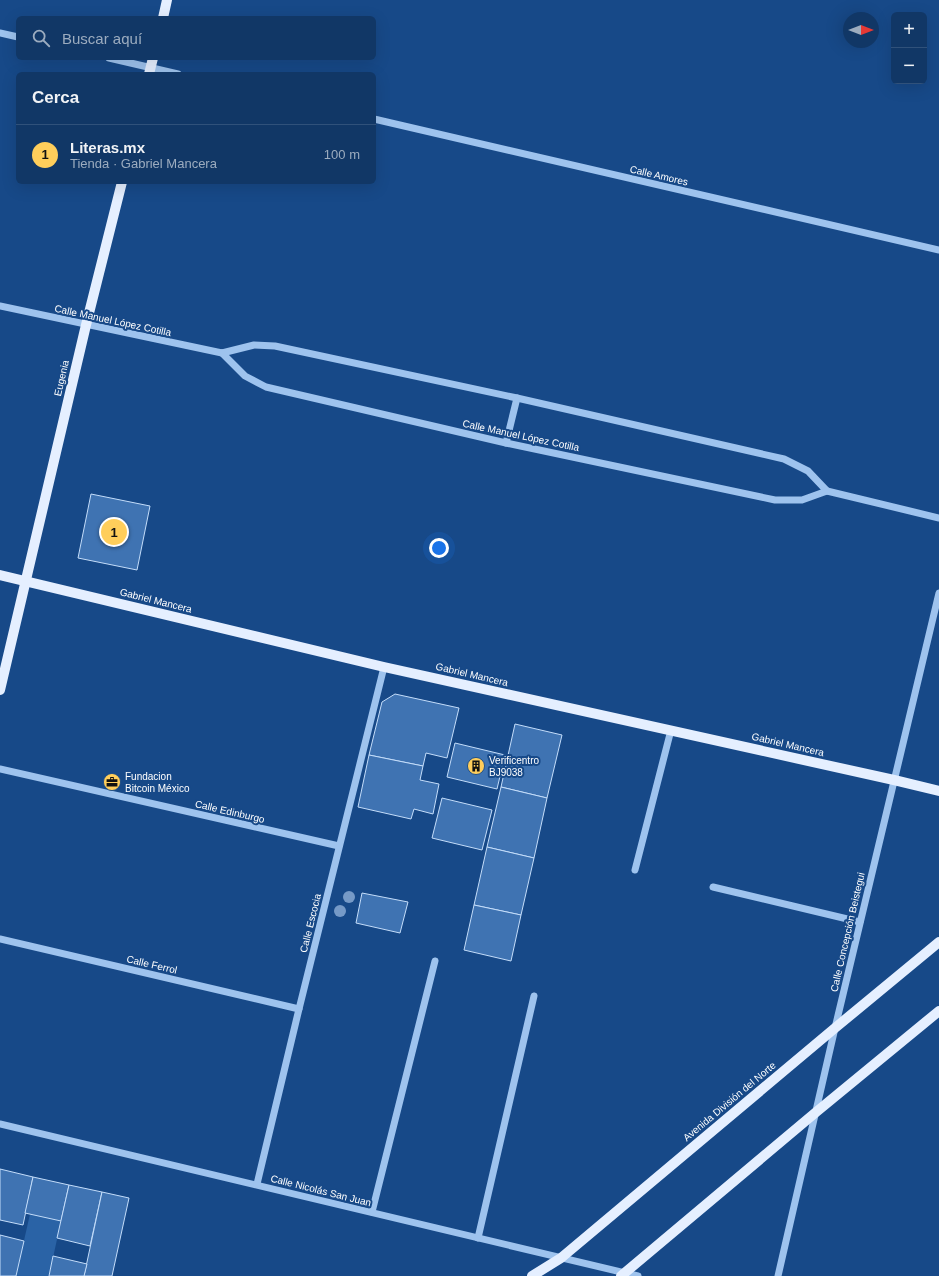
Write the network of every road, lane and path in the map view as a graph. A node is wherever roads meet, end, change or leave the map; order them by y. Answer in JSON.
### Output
{"nodes":[{"id":1,"x":167,"y":0,"type":"edge"},
{"id":2,"x":163,"y":16,"type":"edge"},
{"id":3,"x":0,"y":33,"type":"edge"},
{"id":4,"x":16,"y":37,"type":"edge"},
{"id":5,"x":118,"y":60,"type":"edge"},
{"id":6,"x":151,"y":67,"type":"edge"},
{"id":7,"x":170,"y":72,"type":"edge"},
{"id":8,"x":376,"y":119,"type":"edge"},
{"id":9,"x":121,"y":184,"type":"edge"},
{"id":10,"x":939,"y":250,"type":"edge"},
{"id":11,"x":0,"y":306,"type":"edge"},
{"id":12,"x":86,"y":325,"type":"junction"},
{"id":13,"x":222,"y":354,"type":"junction"},
{"id":14,"x":518,"y":398,"type":"junction"},
{"id":15,"x":506,"y":443,"type":"junction"},
{"id":16,"x":827,"y":491,"type":"junction"},
{"id":17,"x":939,"y":518,"type":"edge"},
{"id":18,"x":0,"y":575,"type":"edge"},
{"id":19,"x":27,"y":581,"type":"junction"},
{"id":20,"x":939,"y":593,"type":"edge"},
{"id":21,"x":384,"y":667,"type":"junction"},
{"id":22,"x":0,"y":690,"type":"edge"},
{"id":23,"x":671,"y":730,"type":"junction"},
{"id":24,"x":0,"y":769,"type":"edge"},
{"id":25,"x":894,"y":780,"type":"junction"},
{"id":26,"x":939,"y":791,"type":"edge"},
{"id":27,"x":339,"y":846,"type":"junction"},
{"id":28,"x":635,"y":870,"type":"dead end"},
{"id":29,"x":713,"y":887,"type":"dead end"},
{"id":30,"x":860,"y":922,"type":"junction"},
{"id":31,"x":0,"y":939,"type":"edge"},
{"id":32,"x":939,"y":942,"type":"edge"},
{"id":33,"x":435,"y":961,"type":"dead end"},
{"id":34,"x":534,"y":996,"type":"dead end"},
{"id":35,"x":299,"y":1009,"type":"junction"},
{"id":36,"x":939,"y":1011,"type":"edge"},
{"id":37,"x":835,"y":1028,"type":"junction"},
{"id":38,"x":815,"y":1113,"type":"junction"},
{"id":39,"x":0,"y":1124,"type":"edge"},
{"id":40,"x":257,"y":1184,"type":"junction"},
{"id":41,"x":372,"y":1212,"type":"junction"},
{"id":42,"x":478,"y":1238,"type":"junction"},
{"id":43,"x":561,"y":1258,"type":"junction"},
{"id":44,"x":623,"y":1274,"type":"edge"},
{"id":45,"x":532,"y":1276,"type":"edge"},
{"id":46,"x":638,"y":1276,"type":"edge"},
{"id":47,"x":778,"y":1276,"type":"edge"}],
"edges":[{"from":1,"to":2,"type":"main road"},
{"from":3,"to":4,"type":"street"},
{"from":5,"to":6,"type":"street"},
{"from":6,"to":7,"type":"street"},
{"from":8,"to":10,"type":"street","name":"Calle Amores"},
{"from":9,"to":12,"type":"main road","name":"Eugenia"},
{"from":11,"to":12,"type":"street","name":"Calle Manuel López Cotilla"},
{"from":12,"to":13,"type":"street","name":"Calle Manuel López Cotilla"},
{"from":12,"to":19,"type":"main road","name":"Eugenia"},
{"from":13,"to":14,"type":"street","name":"Calle Manuel López Cotilla"},
{"from":13,"to":15,"type":"street","name":"Calle Manuel López Cotilla"},
{"from":14,"to":15,"type":"street"},
{"from":14,"to":16,"type":"street","name":"Calle Manuel López Cotilla"},
{"from":15,"to":16,"type":"street","name":"Calle Manuel López Cotilla"},
{"from":16,"to":17,"type":"street"},
{"from":18,"to":19,"type":"main road","name":"Gabriel Mancera"},
{"from":19,"to":21,"type":"main road","name":"Gabriel Mancera"},
{"from":19,"to":22,"type":"main road","name":"Eugenia"},
{"from":20,"to":25,"type":"street","name":"Calle Concepción Beistegui"},
{"from":21,"to":23,"type":"main road","name":"Gabriel Mancera"},
{"from":21,"to":27,"type":"street","name":"Calle Escocia"},
{"from":23,"to":25,"type":"main road","name":"Gabriel Mancera"},
{"from":23,"to":28,"type":"street"},
{"from":24,"to":27,"type":"street","name":"Calle Edinburgo"},
{"from":25,"to":26,"type":"main road","name":"Gabriel Mancera"},
{"from":25,"to":30,"type":"street","name":"Calle Concepción Beistegui"},
{"from":27,"to":35,"type":"street","name":"Calle Escocia"},
{"from":29,"to":30,"type":"street"},
{"from":30,"to":37,"type":"street","name":"Calle Concepción Beistegui"},
{"from":31,"to":35,"type":"street","name":"Calle Ferrol"},
{"from":32,"to":37,"type":"main road","name":"Avenida División del Norte"},
{"from":33,"to":41,"type":"street"},
{"from":34,"to":42,"type":"street"},
{"from":35,"to":40,"type":"street","name":"Calle Escocia"},
{"from":36,"to":38,"type":"main road"},
{"from":37,"to":38,"type":"street","name":"Calle Concepción Beistegui"},
{"from":37,"to":43,"type":"main road","name":"Avenida División del Norte"},
{"from":38,"to":44,"type":"main road"},
{"from":38,"to":47,"type":"street","name":"Calle Concepción Beistegui"},
{"from":39,"to":40,"type":"street","name":"Calle Nicolás San Juan"},
{"from":40,"to":41,"type":"street","name":"Calle Nicolás San Juan"},
{"from":41,"to":42,"type":"street","name":"Calle Nicolás San Juan"},
{"from":42,"to":43,"type":"street","name":"Calle Nicolás San Juan"},
{"from":43,"to":44,"type":"street","name":"Calle Nicolás San Juan"},
{"from":43,"to":45,"type":"main road","name":"Avenida División del Norte"},
{"from":44,"to":46,"type":"street","name":"Calle Nicolás San Juan"}]}
